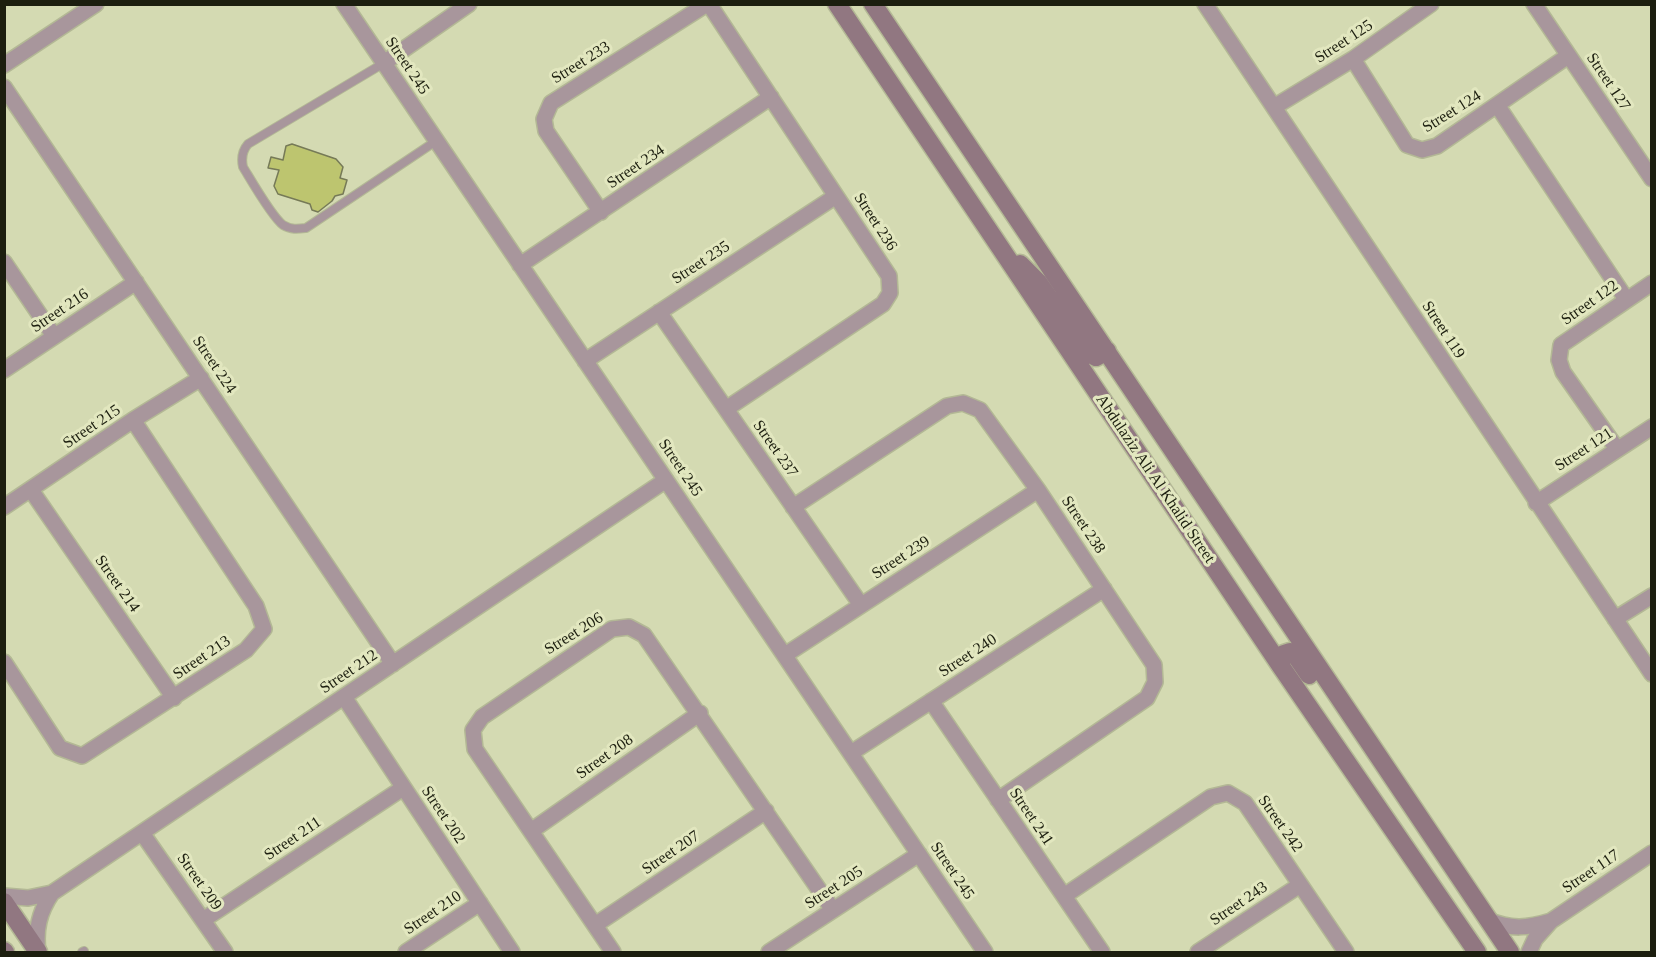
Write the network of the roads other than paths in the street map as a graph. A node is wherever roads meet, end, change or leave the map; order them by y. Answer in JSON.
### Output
{"nodes":[{"id":1,"x":96,"y":4,"type":"edge"},
{"id":2,"x":344,"y":4,"type":"edge"},
{"id":3,"x":708,"y":4,"type":"edge"},
{"id":4,"x":837,"y":4,"type":"edge"},
{"id":5,"x":1431,"y":4,"type":"edge"},
{"id":6,"x":1534,"y":4,"type":"edge"},
{"id":7,"x":464,"y":6,"type":"edge"},
{"id":8,"x":1208,"y":6,"type":"edge"},
{"id":9,"x":877,"y":7,"type":"edge"},
{"id":10,"x":1569,"y":56,"type":"junction"},
{"id":11,"x":1353,"y":59,"type":"junction"},
{"id":12,"x":384,"y":63,"type":"junction"},
{"id":13,"x":4,"y":65,"type":"edge"},
{"id":14,"x":4,"y":87,"type":"edge"},
{"id":15,"x":771,"y":97,"type":"junction"},
{"id":16,"x":1497,"y":105,"type":"junction"},
{"id":17,"x":1274,"y":107,"type":"junction"},
{"id":18,"x":436,"y":141,"type":"junction"},
{"id":19,"x":1652,"y":179,"type":"edge"},
{"id":20,"x":836,"y":195,"type":"junction"},
{"id":21,"x":601,"y":212,"type":"junction"},
{"id":22,"x":1004,"y":254,"type":"junction"},
{"id":23,"x":4,"y":262,"type":"edge"},
{"id":24,"x":520,"y":265,"type":"junction"},
{"id":25,"x":136,"y":282,"type":"junction"},
{"id":26,"x":1652,"y":283,"type":"edge"},
{"id":27,"x":1626,"y":298,"type":"junction"},
{"id":28,"x":659,"y":312,"type":"junction"},
{"id":29,"x":54,"y":336,"type":"junction"},
{"id":30,"x":1107,"y":351,"type":"junction"},
{"id":31,"x":585,"y":361,"type":"junction"},
{"id":32,"x":4,"y":370,"type":"edge"},
{"id":33,"x":201,"y":378,"type":"junction"},
{"id":34,"x":726,"y":409,"type":"junction"},
{"id":35,"x":133,"y":420,"type":"junction"},
{"id":36,"x":1652,"y":427,"type":"edge"},
{"id":37,"x":1617,"y":449,"type":"junction"},
{"id":38,"x":666,"y":480,"type":"junction"},
{"id":39,"x":31,"y":490,"type":"junction"},
{"id":40,"x":1038,"y":490,"type":"junction"},
{"id":41,"x":1536,"y":503,"type":"junction"},
{"id":42,"x":4,"y":507,"type":"edge"},
{"id":43,"x":793,"y":507,"type":"junction"},
{"id":44,"x":1104,"y":589,"type":"junction"},
{"id":45,"x":1652,"y":596,"type":"edge"},
{"id":46,"x":861,"y":605,"type":"junction"},
{"id":47,"x":1615,"y":619,"type":"junction"},
{"id":48,"x":784,"y":656,"type":"junction"},
{"id":49,"x":4,"y":662,"type":"edge"},
{"id":50,"x":393,"y":664,"type":"junction"},
{"id":51,"x":1280,"y":665,"type":"junction"},
{"id":52,"x":1652,"y":674,"type":"edge"},
{"id":53,"x":344,"y":697,"type":"junction"},
{"id":54,"x":174,"y":698,"type":"junction"},
{"id":55,"x":931,"y":701,"type":"junction"},
{"id":56,"x":700,"y":713,"type":"junction"},
{"id":57,"x":851,"y":753,"type":"junction"},
{"id":58,"x":1377,"y":755,"type":"junction"},
{"id":59,"x":403,"y":788,"type":"junction"},
{"id":60,"x":998,"y":800,"type":"junction"},
{"id":61,"x":766,"y":811,"type":"junction"},
{"id":62,"x":531,"y":831,"type":"junction"},
{"id":63,"x":142,"y":833,"type":"junction"},
{"id":64,"x":1652,"y":853,"type":"edge"},
{"id":65,"x":919,"y":854,"type":"junction"},
{"id":66,"x":1300,"y":885,"type":"junction"},
{"id":67,"x":52,"y":893,"type":"junction"},
{"id":68,"x":4,"y":896,"type":"edge"},
{"id":69,"x":1064,"y":896,"type":"junction"},
{"id":70,"x":4,"y":902,"type":"edge"},
{"id":71,"x":480,"y":903,"type":"junction"},
{"id":72,"x":833,"y":910,"type":"junction"},
{"id":73,"x":203,"y":920,"type":"junction"},
{"id":74,"x":1488,"y":920,"type":"junction"},
{"id":75,"x":1551,"y":921,"type":"junction"},
{"id":76,"x":595,"y":925,"type":"junction"},
{"id":77,"x":38,"y":952,"type":"edge"},
{"id":78,"x":225,"y":952,"type":"edge"},
{"id":79,"x":406,"y":952,"type":"edge"},
{"id":80,"x":513,"y":952,"type":"edge"},
{"id":81,"x":614,"y":952,"type":"edge"},
{"id":82,"x":769,"y":952,"type":"edge"},
{"id":83,"x":983,"y":952,"type":"edge"},
{"id":84,"x":1102,"y":952,"type":"edge"},
{"id":85,"x":1198,"y":952,"type":"edge"},
{"id":86,"x":1346,"y":952,"type":"edge"},
{"id":87,"x":1476,"y":952,"type":"edge"},
{"id":88,"x":1510,"y":952,"type":"edge"},
{"id":89,"x":1529,"y":952,"type":"edge"}],
"edges":[{"from":1,"to":13,"type":"street"},
{"from":2,"to":12,"type":"street","name":"Street 245"},
{"from":3,"to":15,"type":"street","name":"Street 236"},
{"from":3,"to":21,"type":"street","name":"Street 233"},
{"from":4,"to":22,"type":"street","name":"Abdulaziz Ali Al Khalid Street"},
{"from":5,"to":11,"type":"street","name":"Street 125"},
{"from":6,"to":10,"type":"street","name":"Street 127"},
{"from":7,"to":12,"type":"street"},
{"from":8,"to":17,"type":"street","name":"Street 119"},
{"from":9,"to":30,"type":"street","name":"Abdulaziz Ali Al Khalid Street"},
{"from":10,"to":16,"type":"street","name":"Street 124"},
{"from":10,"to":19,"type":"street","name":"Street 127"},
{"from":11,"to":16,"type":"street","name":"Street 124"},
{"from":11,"to":17,"type":"street","name":"Street 125"},
{"from":12,"to":18,"type":"street","name":"Street 245"},
{"from":12,"to":18,"type":"lane"},
{"from":14,"to":25,"type":"street","name":"Street 224"},
{"from":15,"to":20,"type":"street","name":"Street 236"},
{"from":15,"to":21,"type":"street","name":"Street 234"},
{"from":16,"to":27,"type":"street"},
{"from":17,"to":41,"type":"street","name":"Street 119"},
{"from":18,"to":24,"type":"street","name":"Street 245"},
{"from":20,"to":28,"type":"street","name":"Street 235"},
{"from":20,"to":34,"type":"street","name":"Street 236"},
{"from":21,"to":24,"type":"street","name":"Street 234"},
{"from":22,"to":30,"type":"street"},
{"from":22,"to":51,"type":"street","name":"Abdulaziz Ali Al Khalid Street"},
{"from":23,"to":29,"type":"street"},
{"from":24,"to":31,"type":"street","name":"Street 245"},
{"from":25,"to":29,"type":"street","name":"Street 216"},
{"from":25,"to":33,"type":"street","name":"Street 224"},
{"from":26,"to":27,"type":"street","name":"Street 122"},
{"from":27,"to":37,"type":"street","name":"Street 122"},
{"from":28,"to":31,"type":"street","name":"Street 235"},
{"from":28,"to":34,"type":"street","name":"Street 237"},
{"from":29,"to":32,"type":"street","name":"Street 216"},
{"from":30,"to":58,"type":"street","name":"Abdulaziz Ali Al Khalid Street"},
{"from":31,"to":38,"type":"street","name":"Street 245"},
{"from":33,"to":35,"type":"street","name":"Street 215"},
{"from":33,"to":50,"type":"street","name":"Street 224"},
{"from":34,"to":43,"type":"street","name":"Street 237"},
{"from":35,"to":39,"type":"street","name":"Street 215"},
{"from":35,"to":54,"type":"street","name":"Street 213"},
{"from":36,"to":37,"type":"street","name":"Street 121"},
{"from":37,"to":41,"type":"street","name":"Street 121"},
{"from":38,"to":48,"type":"street","name":"Street 245"},
{"from":38,"to":50,"type":"street","name":"Street 212"},
{"from":39,"to":42,"type":"street","name":"Street 215"},
{"from":39,"to":54,"type":"street","name":"Street 214"},
{"from":40,"to":43,"type":"street","name":"Street 238"},
{"from":40,"to":44,"type":"street","name":"Street 238"},
{"from":40,"to":46,"type":"street","name":"Street 239"},
{"from":41,"to":47,"type":"street","name":"Street 119"},
{"from":43,"to":46,"type":"street","name":"Street 237"},
{"from":44,"to":55,"type":"street","name":"Street 240"},
{"from":44,"to":60,"type":"street","name":"Street 238"},
{"from":45,"to":47,"type":"street"},
{"from":46,"to":48,"type":"street","name":"Street 239"},
{"from":47,"to":52,"type":"street","name":"Street 119"},
{"from":48,"to":57,"type":"street","name":"Street 245"},
{"from":49,"to":54,"type":"street","name":"Street 213"},
{"from":50,"to":53,"type":"street","name":"Street 212"},
{"from":51,"to":58,"type":"street"},
{"from":51,"to":87,"type":"street","name":"Abdulaziz Ali Al Khalid Street"},
{"from":53,"to":59,"type":"street","name":"Street 202"},
{"from":53,"to":63,"type":"street","name":"Street 212"},
{"from":55,"to":57,"type":"street","name":"Street 240"},
{"from":55,"to":60,"type":"street","name":"Street 241"},
{"from":56,"to":61,"type":"street","name":"Street 206"},
{"from":56,"to":62,"type":"street","name":"Street 208"},
{"from":56,"to":62,"type":"street","name":"Street 206"},
{"from":57,"to":65,"type":"street","name":"Street 245"},
{"from":58,"to":74,"type":"street","name":"Abdulaziz Ali Al Khalid Street"},
{"from":59,"to":71,"type":"street","name":"Street 202"},
{"from":59,"to":73,"type":"street","name":"Street 211"},
{"from":60,"to":69,"type":"street","name":"Street 241"},
{"from":61,"to":72,"type":"street","name":"Street 206"},
{"from":61,"to":76,"type":"street","name":"Street 207"},
{"from":62,"to":76,"type":"street","name":"Street 206"},
{"from":63,"to":67,"type":"street","name":"Street 212"},
{"from":63,"to":73,"type":"street","name":"Street 209"},
{"from":64,"to":75,"type":"street","name":"Street 117"},
{"from":65,"to":72,"type":"street","name":"Street 205"},
{"from":65,"to":83,"type":"street","name":"Street 245"},
{"from":66,"to":69,"type":"street","name":"Street 242"},
{"from":66,"to":85,"type":"street","name":"Street 243"},
{"from":66,"to":86,"type":"street","name":"Street 242"},
{"from":67,"to":68,"type":"street","name":"Street 212"},
{"from":67,"to":77,"type":"street"},
{"from":69,"to":84,"type":"street","name":"Street 241"},
{"from":70,"to":77,"type":"street"},
{"from":71,"to":79,"type":"street","name":"Street 210"},
{"from":71,"to":80,"type":"street","name":"Street 202"},
{"from":72,"to":82,"type":"street","name":"Street 205"},
{"from":73,"to":78,"type":"street","name":"Street 209"},
{"from":74,"to":75,"type":"street","name":"Street 117"},
{"from":74,"to":88,"type":"street","name":"Abdulaziz Ali Al Khalid Street"},
{"from":75,"to":89,"type":"street","name":"Street 117"},
{"from":76,"to":81,"type":"street","name":"Street 206"}]}
